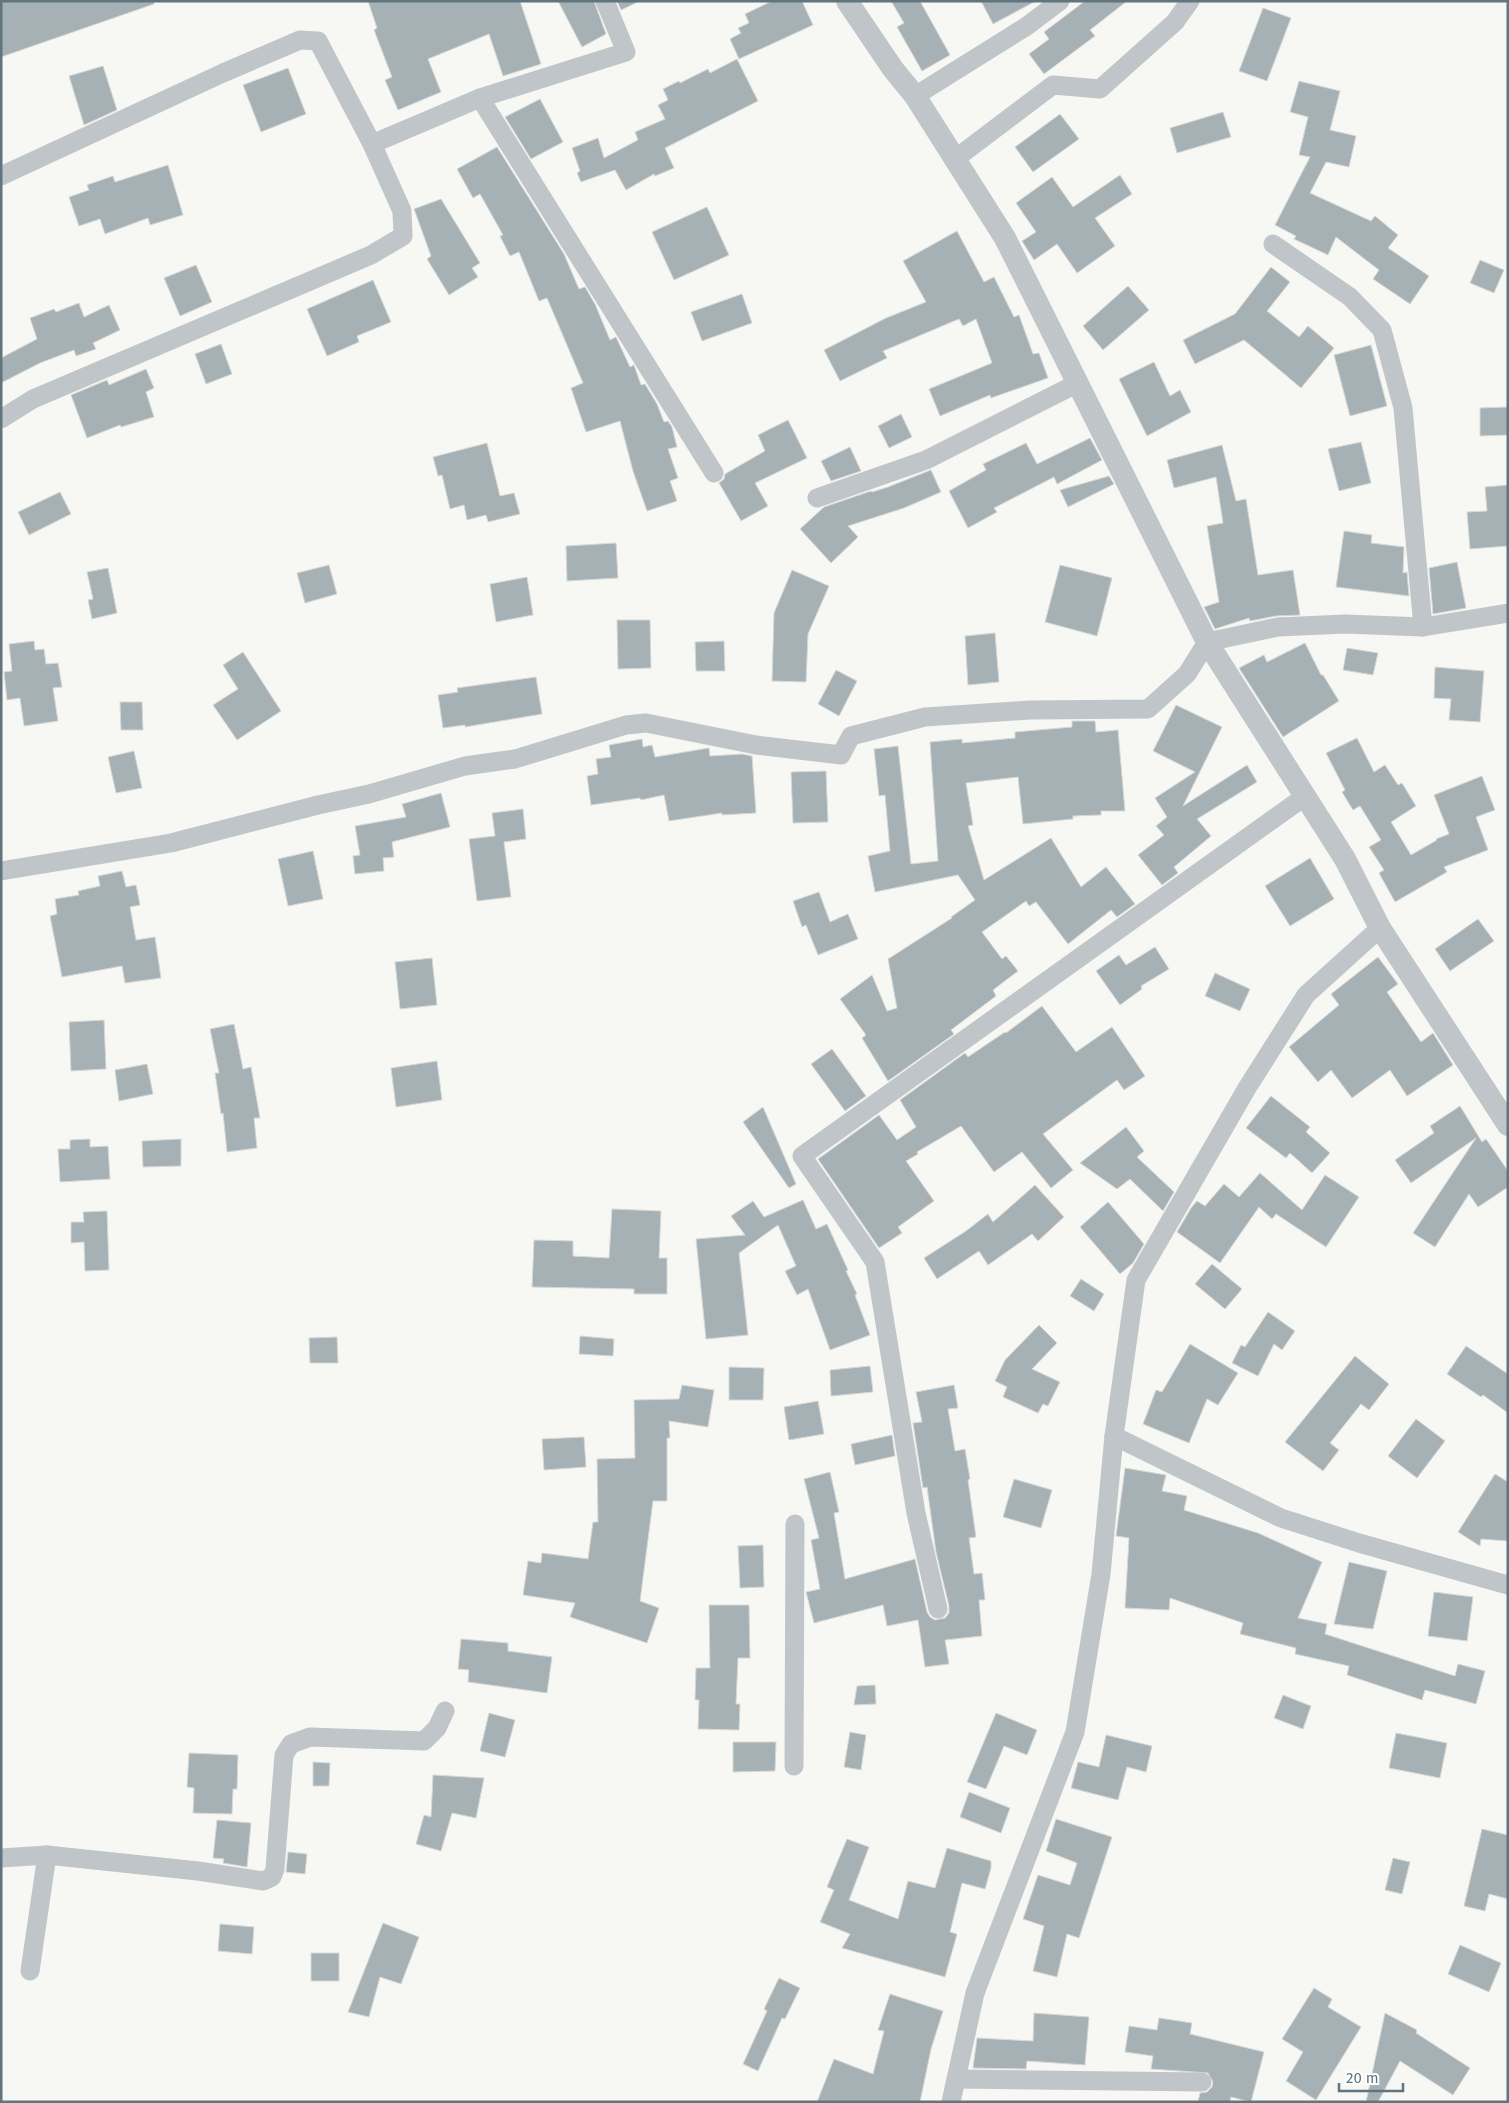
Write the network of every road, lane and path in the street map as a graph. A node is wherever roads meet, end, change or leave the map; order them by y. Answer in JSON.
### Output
{"nodes":[{"id":1,"x":605,"y":1,"type":"edge"},
{"id":2,"x":847,"y":1,"type":"edge"},
{"id":3,"x":1060,"y":1,"type":"edge"},
{"id":4,"x":1190,"y":1,"type":"edge"},
{"id":5,"x":915,"y":96,"type":"junction"},
{"id":6,"x":480,"y":98,"type":"junction"},
{"id":7,"x":372,"y":144,"type":"junction"},
{"id":8,"x":955,"y":159,"type":"junction"},
{"id":9,"x":1,"y":176,"type":"edge"},
{"id":10,"x":1273,"y":244,"type":"dead end"},
{"id":11,"x":1078,"y":383,"type":"junction"},
{"id":12,"x":1,"y":419,"type":"edge"},
{"id":13,"x":714,"y":473,"type":"dead end"},
{"id":14,"x":817,"y":498,"type":"dead end"},
{"id":15,"x":1508,"y":613,"type":"edge"},
{"id":16,"x":1423,"y":628,"type":"junction"},
{"id":17,"x":1207,"y":642,"type":"junction"},
{"id":18,"x":1304,"y":797,"type":"junction"},
{"id":19,"x":1,"y":871,"type":"edge"},
{"id":20,"x":1380,"y":928,"type":"junction"},
{"id":21,"x":1508,"y":1125,"type":"edge"},
{"id":22,"x":1114,"y":1436,"type":"junction"},
{"id":23,"x":795,"y":1524,"type":"dead end"},
{"id":24,"x":1508,"y":1585,"type":"edge"},
{"id":25,"x":938,"y":1609,"type":"dead end"},
{"id":26,"x":445,"y":1711,"type":"dead end"},
{"id":27,"x":794,"y":1766,"type":"dead end"},
{"id":28,"x":47,"y":1855,"type":"junction"},
{"id":29,"x":1,"y":1858,"type":"edge"},
{"id":30,"x":30,"y":1971,"type":"dead end"},
{"id":31,"x":956,"y":2079,"type":"junction"},
{"id":32,"x":1202,"y":2082,"type":"dead end"},
{"id":33,"x":951,"y":2102,"type":"edge"}],
"edges":[{"from":1,"to":6,"type":"street"},
{"from":2,"to":5,"type":"street"},
{"from":3,"to":5,"type":"street"},
{"from":4,"to":8,"type":"street"},
{"from":5,"to":8,"type":"street"},
{"from":6,"to":7,"type":"street"},
{"from":6,"to":13,"type":"street"},
{"from":7,"to":9,"type":"street"},
{"from":7,"to":12,"type":"street"},
{"from":8,"to":11,"type":"street"},
{"from":10,"to":16,"type":"street"},
{"from":11,"to":14,"type":"street"},
{"from":11,"to":17,"type":"street"},
{"from":15,"to":16,"type":"street"},
{"from":16,"to":17,"type":"street"},
{"from":17,"to":18,"type":"street"},
{"from":17,"to":19,"type":"street"},
{"from":18,"to":20,"type":"street"},
{"from":18,"to":25,"type":"street"},
{"from":20,"to":21,"type":"street"},
{"from":20,"to":22,"type":"street"},
{"from":22,"to":24,"type":"street"},
{"from":22,"to":31,"type":"street"},
{"from":23,"to":27,"type":"street"},
{"from":26,"to":28,"type":"street"},
{"from":28,"to":29,"type":"street"},
{"from":28,"to":30,"type":"street"},
{"from":31,"to":32,"type":"street"},
{"from":31,"to":33,"type":"street"}]}
